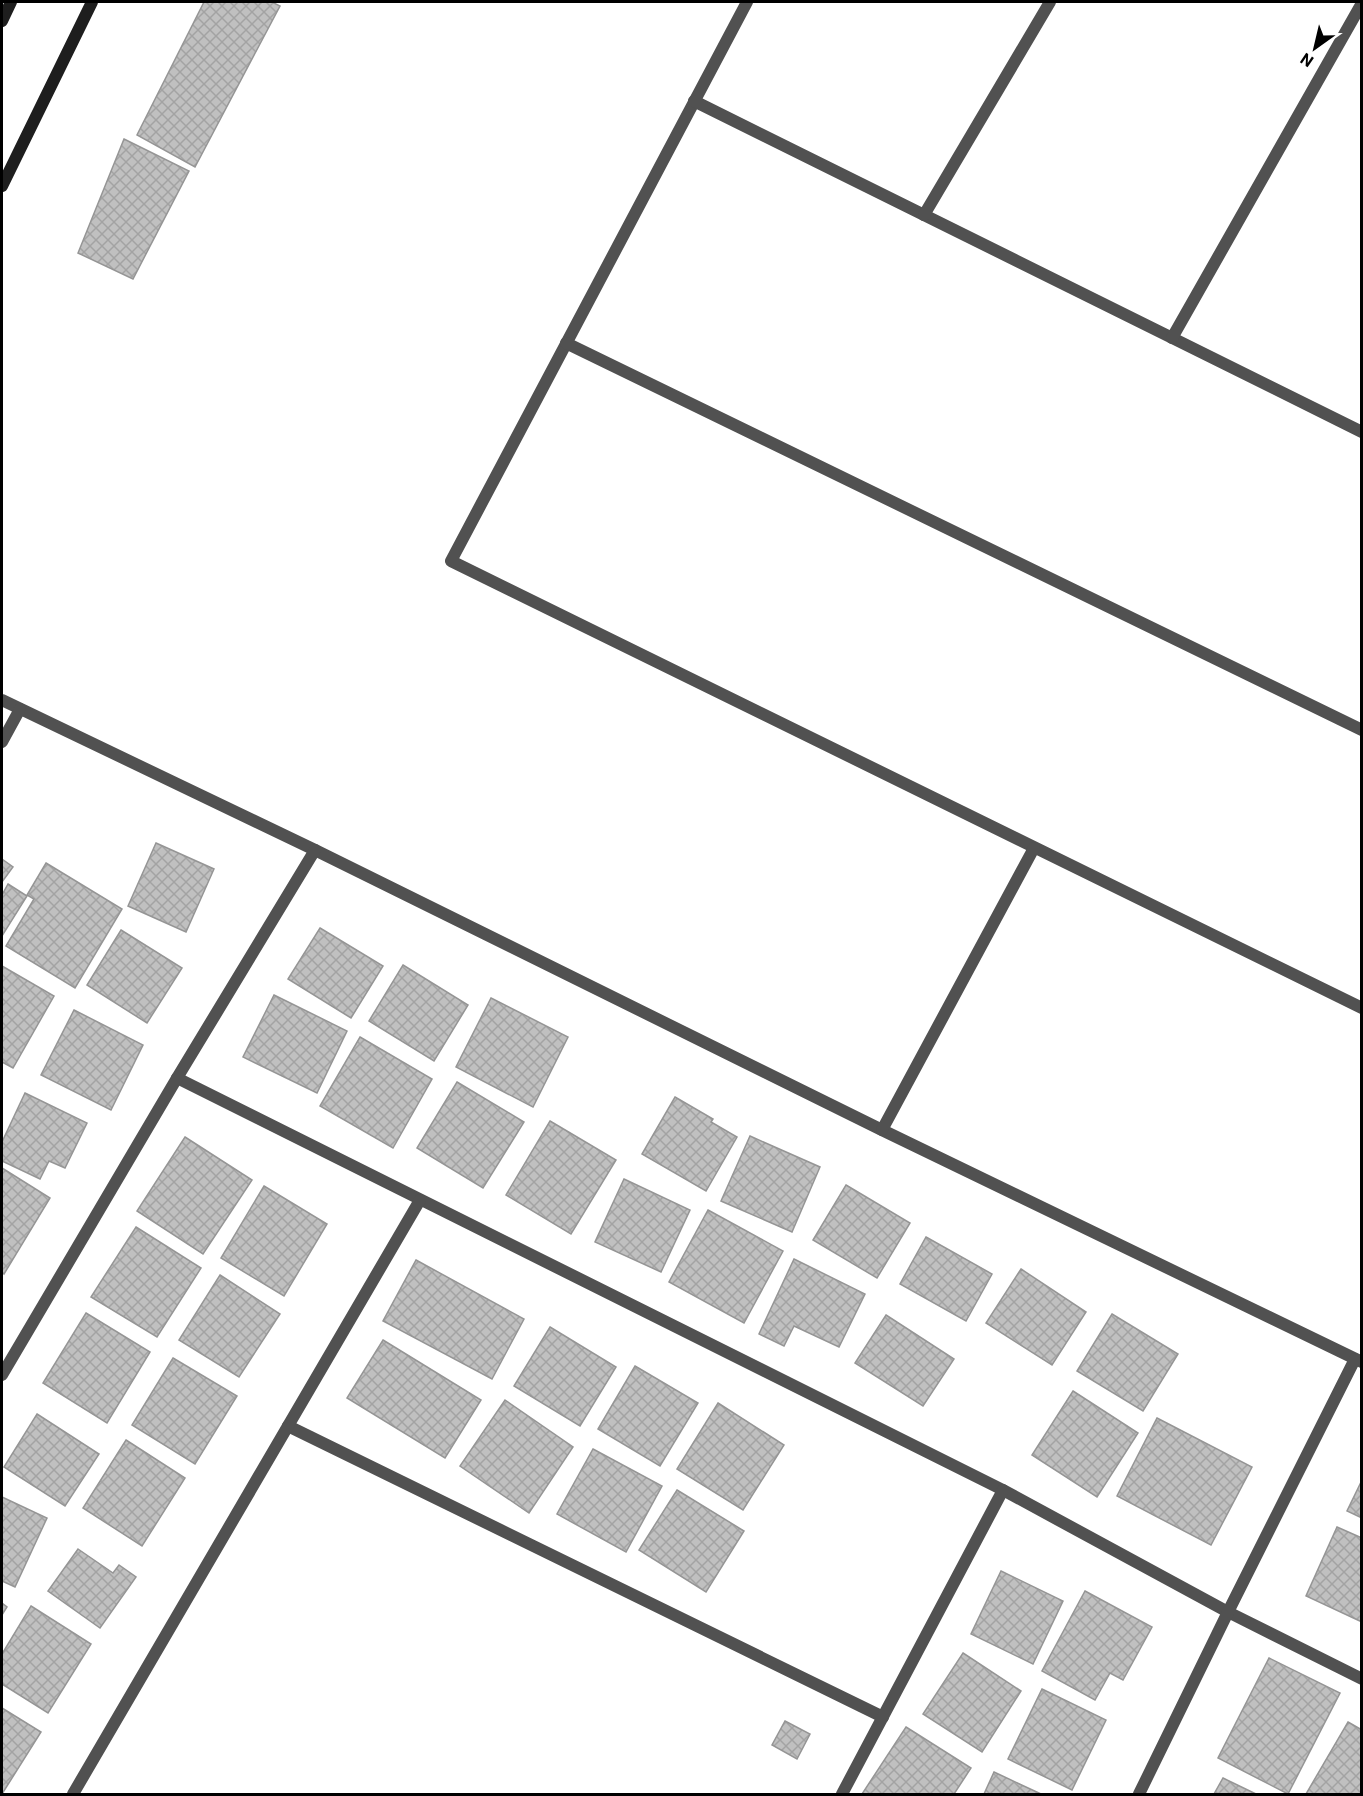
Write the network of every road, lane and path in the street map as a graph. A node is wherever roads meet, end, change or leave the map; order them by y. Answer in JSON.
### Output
{"nodes":[{"id":1,"x":11,"y":2,"type":"edge"},
{"id":2,"x":92,"y":2,"type":"edge"},
{"id":3,"x":747,"y":2,"type":"edge"},
{"id":4,"x":1050,"y":2,"type":"edge"},
{"id":5,"x":1362,"y":3,"type":"edge"},
{"id":6,"x":2,"y":21,"type":"edge"},
{"id":7,"x":694,"y":101,"type":"junction"},
{"id":8,"x":2,"y":186,"type":"edge"},
{"id":9,"x":924,"y":215,"type":"junction"},
{"id":10,"x":1172,"y":338,"type":"junction"},
{"id":11,"x":566,"y":343,"type":"junction"},
{"id":12,"x":1362,"y":432,"type":"edge"},
{"id":13,"x":2,"y":700,"type":"edge"},
{"id":14,"x":20,"y":709,"type":"junction"},
{"id":15,"x":1362,"y":730,"type":"edge"},
{"id":16,"x":2,"y":742,"type":"edge"},
{"id":17,"x":1034,"y":848,"type":"junction"},
{"id":18,"x":315,"y":850,"type":"junction"},
{"id":19,"x":1362,"y":1008,"type":"edge"},
{"id":20,"x":177,"y":1078,"type":"junction"},
{"id":21,"x":882,"y":1130,"type":"junction"},
{"id":22,"x":420,"y":1200,"type":"junction"},
{"id":23,"x":1358,"y":1361,"type":"edge"},
{"id":24,"x":2,"y":1375,"type":"edge"},
{"id":25,"x":288,"y":1426,"type":"junction"},
{"id":26,"x":1003,"y":1490,"type":"junction"},
{"id":27,"x":1228,"y":1612,"type":"junction"},
{"id":28,"x":1362,"y":1678,"type":"edge"},
{"id":29,"x":883,"y":1717,"type":"junction"},
{"id":30,"x":74,"y":1794,"type":"edge"},
{"id":31,"x":842,"y":1794,"type":"edge"},
{"id":32,"x":1139,"y":1794,"type":"edge"}],
"edges":[{"from":1,"to":6,"type":"street"},
{"from":2,"to":8,"type":"street"},
{"from":3,"to":7,"type":"street"},
{"from":4,"to":9,"type":"street"},
{"from":5,"to":10,"type":"street"},
{"from":7,"to":9,"type":"street"},
{"from":7,"to":11,"type":"street"},
{"from":9,"to":10,"type":"street"},
{"from":10,"to":12,"type":"street"},
{"from":11,"to":15,"type":"street"},
{"from":11,"to":17,"type":"street"},
{"from":13,"to":14,"type":"street"},
{"from":14,"to":16,"type":"street"},
{"from":14,"to":18,"type":"street"},
{"from":17,"to":19,"type":"street"},
{"from":17,"to":21,"type":"street"},
{"from":18,"to":20,"type":"street"},
{"from":18,"to":21,"type":"street"},
{"from":20,"to":22,"type":"street"},
{"from":20,"to":24,"type":"street"},
{"from":21,"to":23,"type":"street"},
{"from":22,"to":25,"type":"street"},
{"from":22,"to":26,"type":"street"},
{"from":23,"to":27,"type":"street"},
{"from":25,"to":29,"type":"street"},
{"from":25,"to":30,"type":"street"},
{"from":26,"to":27,"type":"street"},
{"from":26,"to":29,"type":"street"},
{"from":27,"to":28,"type":"street"},
{"from":27,"to":32,"type":"street"},
{"from":29,"to":31,"type":"street"}]}
